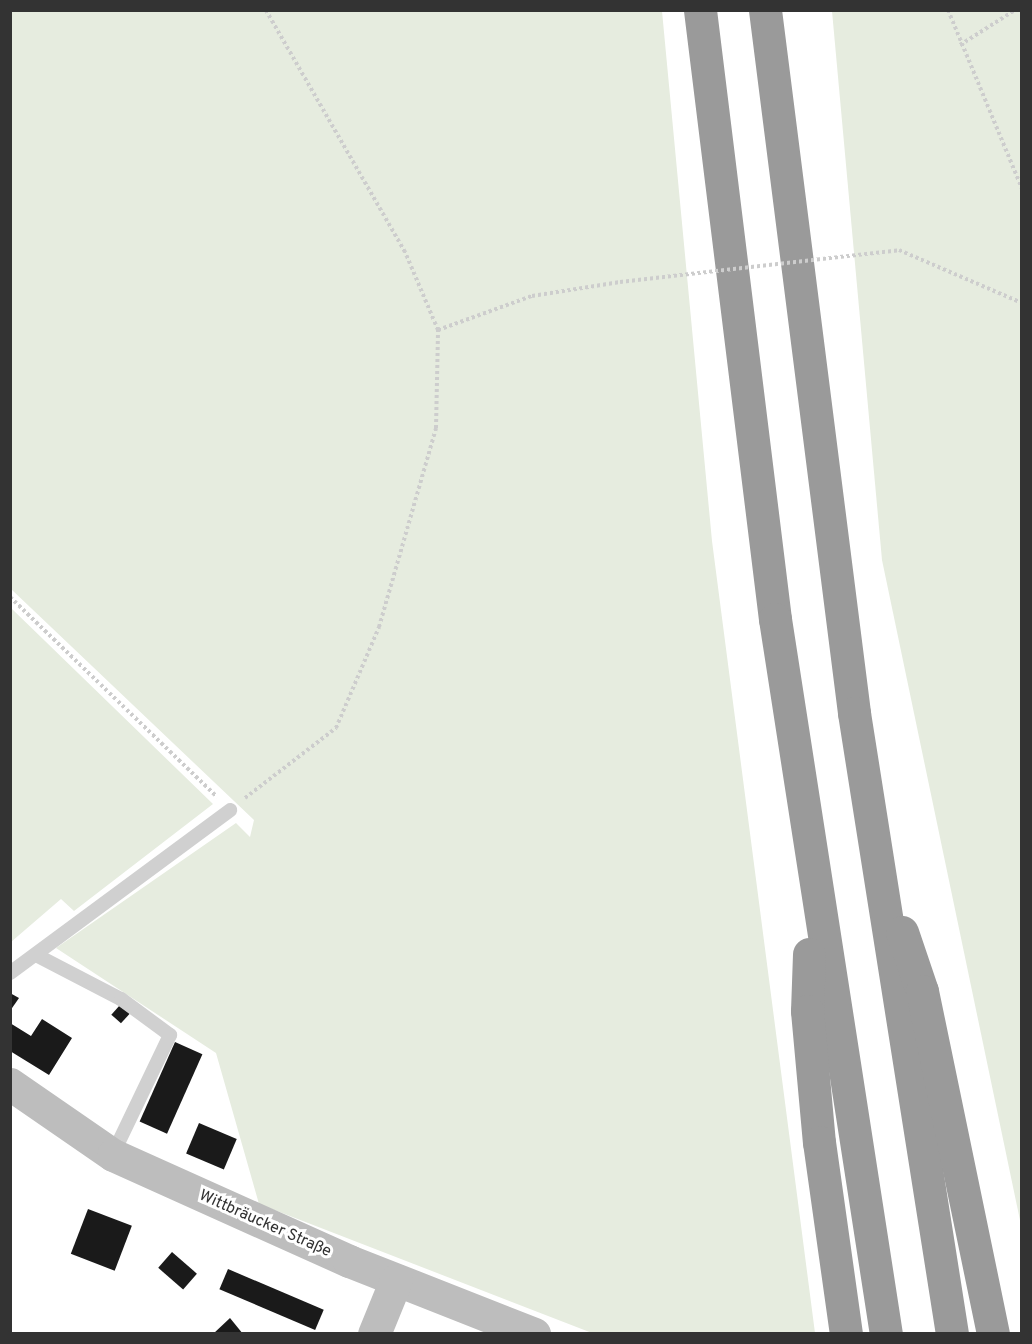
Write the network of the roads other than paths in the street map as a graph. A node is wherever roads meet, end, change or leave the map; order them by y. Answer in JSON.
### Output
{"nodes":[{"id":1,"x":700,"y":10,"type":"edge"},
{"id":2,"x":765,"y":10,"type":"edge"},
{"id":3,"x":230,"y":810,"type":"road end"},
{"id":4,"x":874,"y":851,"type":"junction"},
{"id":5,"x":811,"y":869,"type":"junction"},
{"id":6,"x":36,"y":955,"type":"junction"},
{"id":7,"x":10,"y":973,"type":"edge"},
{"id":8,"x":10,"y":1084,"type":"edge"},
{"id":9,"x":113,"y":1155,"type":"junction"},
{"id":10,"x":396,"y":1280,"type":"junction"},
{"id":11,"x":374,"y":1334,"type":"edge"},
{"id":12,"x":534,"y":1334,"type":"edge"},
{"id":13,"x":846,"y":1334,"type":"edge"},
{"id":14,"x":886,"y":1334,"type":"edge"},
{"id":15,"x":952,"y":1334,"type":"edge"},
{"id":16,"x":993,"y":1334,"type":"edge"}],
"edges":[{"from":1,"to":5,"type":"highway"},
{"from":2,"to":4,"type":"highway"},
{"from":3,"to":6,"type":"lane"},
{"from":4,"to":15,"type":"highway"},
{"from":4,"to":16,"type":"highway"},
{"from":5,"to":13,"type":"highway"},
{"from":5,"to":14,"type":"highway"},
{"from":6,"to":7,"type":"lane"},
{"from":6,"to":9,"type":"lane"},
{"from":8,"to":9,"type":"main road","name":"Wittbräucker Straße"},
{"from":9,"to":10,"type":"main road","name":"Wittbräucker Straße"},
{"from":10,"to":11,"type":"main road"},
{"from":10,"to":12,"type":"main road","name":"Wittbräucker Straße"}]}
